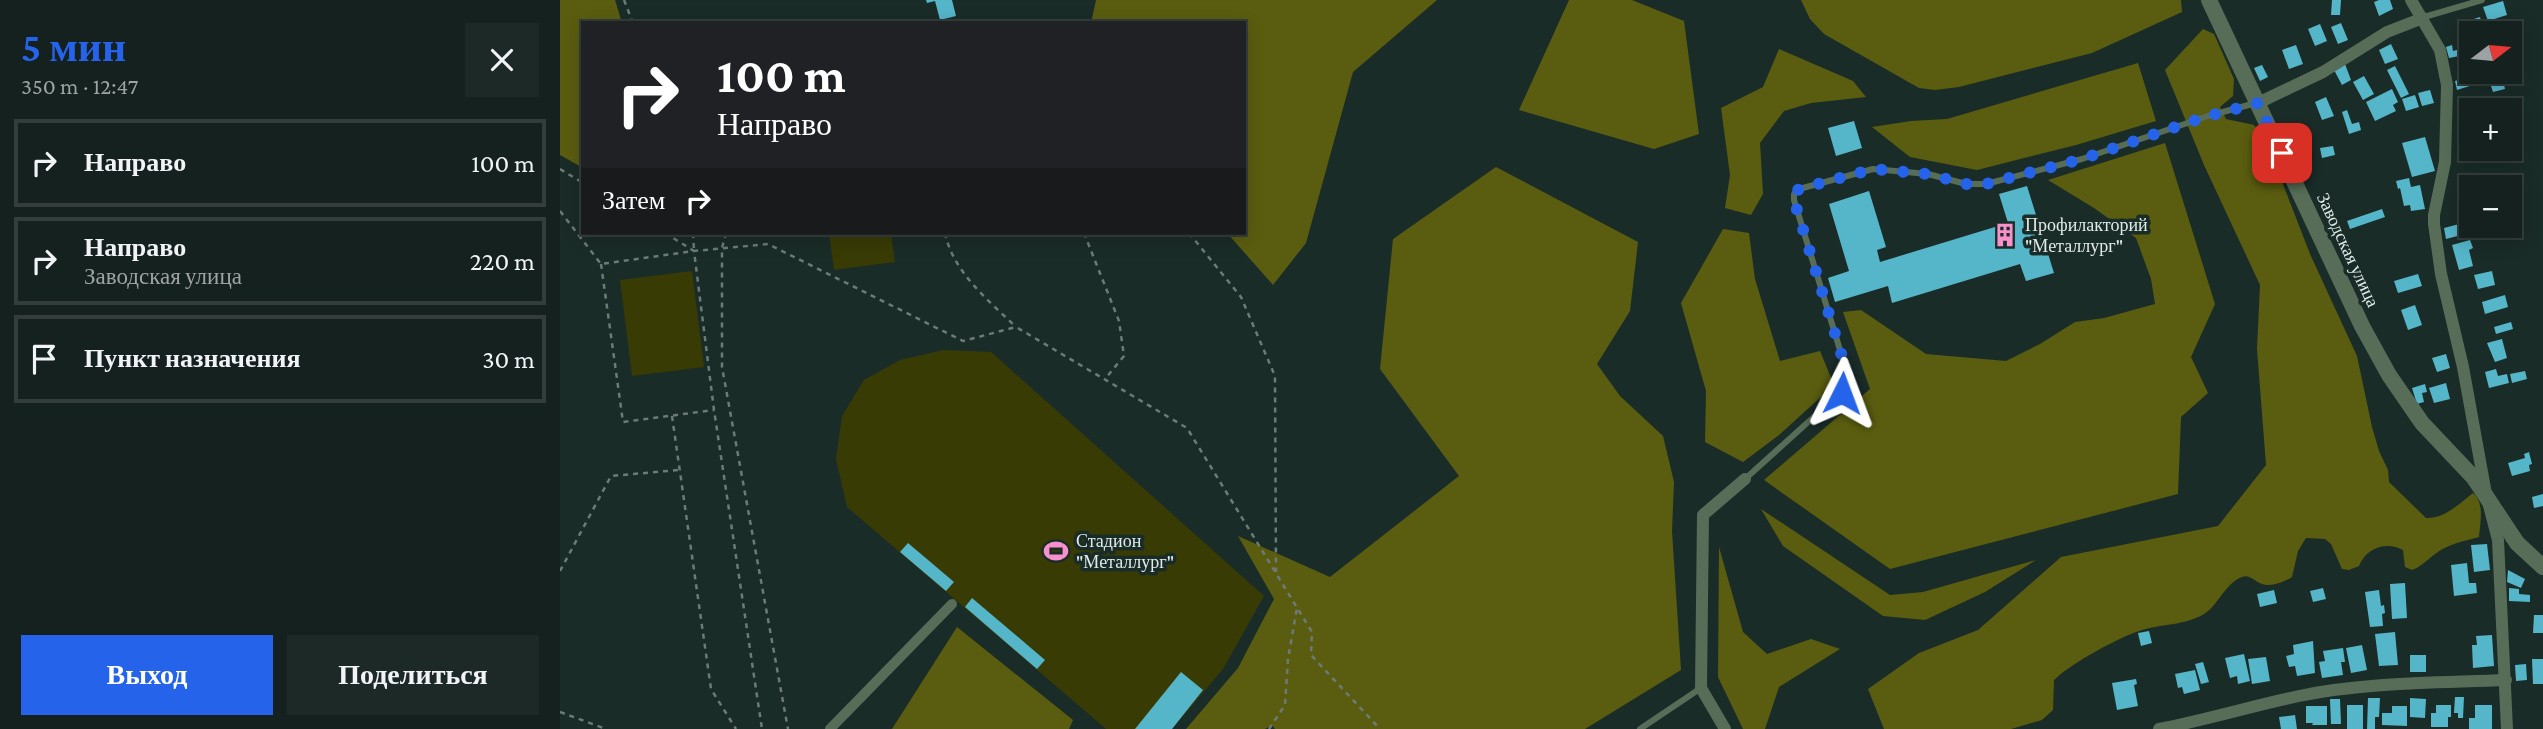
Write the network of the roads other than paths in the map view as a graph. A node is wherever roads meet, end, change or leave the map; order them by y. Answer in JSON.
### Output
{"nodes":[{"id":1,"x":2209,"y":0,"type":"edge"},
{"id":2,"x":2411,"y":0,"type":"edge"},
{"id":3,"x":2482,"y":0,"type":"edge"},
{"id":4,"x":2423,"y":18,"type":"junction"},
{"id":5,"x":2258,"y":103,"type":"junction"},
{"id":6,"x":1745,"y":479,"type":"joint"},
{"id":7,"x":2486,"y":495,"type":"junction"},
{"id":8,"x":2543,"y":567,"type":"edge"},
{"id":9,"x":952,"y":604,"type":"dead end"},
{"id":10,"x":2506,"y":680,"type":"junction"},
{"id":11,"x":1701,"y":688,"type":"junction"},
{"id":12,"x":830,"y":729,"type":"edge"},
{"id":13,"x":1640,"y":729,"type":"edge"},
{"id":14,"x":1725,"y":729,"type":"edge"},
{"id":15,"x":2159,"y":729,"type":"edge"},
{"id":16,"x":2507,"y":729,"type":"edge"}],
"edges":[{"from":1,"to":5,"type":"street","name":"Заводская улица"},
{"from":2,"to":4,"type":"street","name":"Заводская улица"},
{"from":3,"to":4,"type":"lane"},
{"from":4,"to":5,"type":"street"},
{"from":4,"to":7,"type":"street","name":"Заводская улица"},
{"from":5,"to":6,"type":"lane"},
{"from":5,"to":7,"type":"street","name":"Заводская улица"},
{"from":6,"to":11,"type":"street"},
{"from":7,"to":8,"type":"street","name":"Заводская улица"},
{"from":7,"to":10,"type":"street"},
{"from":9,"to":12,"type":"street"},
{"from":10,"to":15,"type":"street"},
{"from":10,"to":16,"type":"street"},
{"from":11,"to":13,"type":"lane"},
{"from":11,"to":14,"type":"street"}]}
